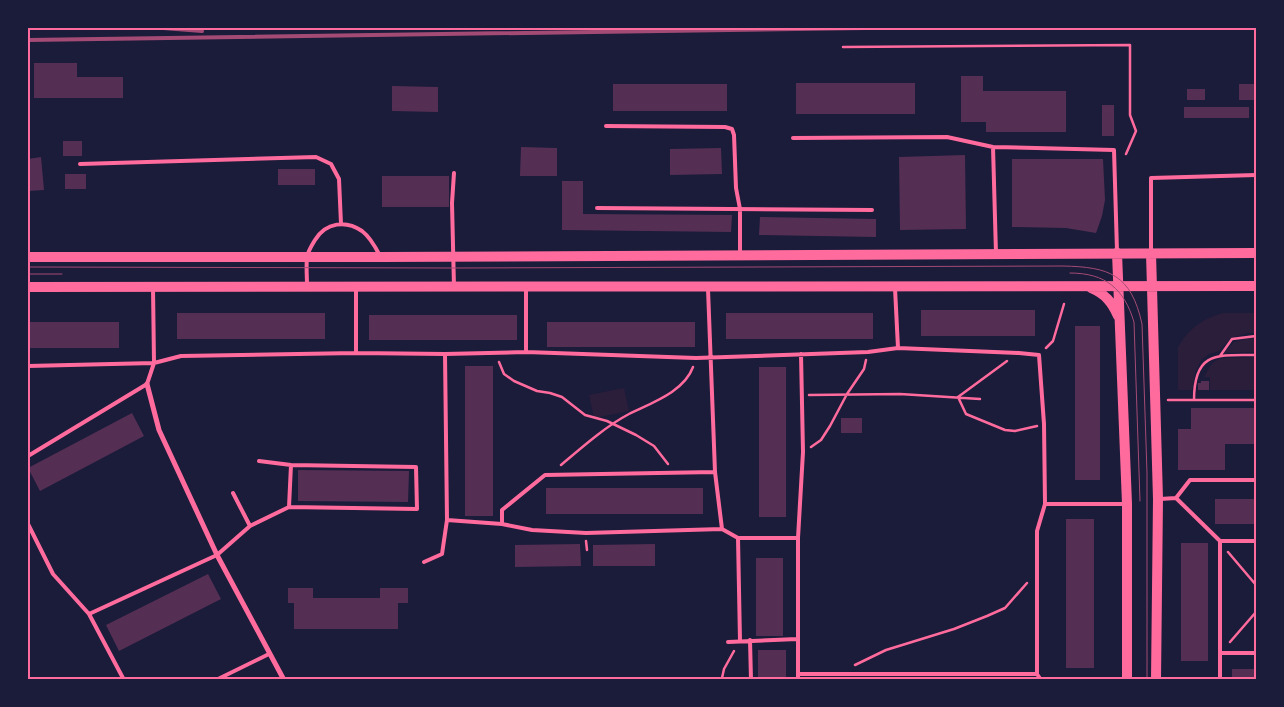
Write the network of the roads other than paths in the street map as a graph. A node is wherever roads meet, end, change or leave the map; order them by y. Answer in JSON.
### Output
{"nodes":[{"id":1,"x":606,"y":126,"type":"dead end"},
{"id":2,"x":793,"y":138,"type":"dead end"},
{"id":3,"x":993,"y":148,"type":"junction"},
{"id":4,"x":80,"y":164,"type":"dead end"},
{"id":5,"x":454,"y":173,"type":"dead end"},
{"id":6,"x":1256,"y":175,"type":"edge"},
{"id":7,"x":597,"y":208,"type":"dead end"},
{"id":8,"x":740,"y":209,"type":"junction"},
{"id":9,"x":872,"y":210,"type":"dead end"},
{"id":10,"x":341,"y":224,"type":"junction"},
{"id":11,"x":1118,"y":253,"type":"junction"},
{"id":12,"x":1151,"y":253,"type":"junction"},
{"id":13,"x":1256,"y":253,"type":"edge"},
{"id":14,"x":996,"y":254,"type":"junction"},
{"id":15,"x":740,"y":255,"type":"junction"},
{"id":16,"x":28,"y":257,"type":"edge"},
{"id":17,"x":307,"y":257,"type":"junction"},
{"id":18,"x":381,"y":257,"type":"junction"},
{"id":19,"x":454,"y":257,"type":"junction"},
{"id":20,"x":894,"y":285,"type":"junction"},
{"id":21,"x":526,"y":286,"type":"junction"},
{"id":22,"x":708,"y":286,"type":"junction"},
{"id":23,"x":1086,"y":286,"type":"junction"},
{"id":24,"x":1118,"y":286,"type":"junction"},
{"id":25,"x":1151,"y":286,"type":"junction"},
{"id":26,"x":1256,"y":286,"type":"edge"},
{"id":27,"x":28,"y":287,"type":"edge"},
{"id":28,"x":153,"y":287,"type":"junction"},
{"id":29,"x":307,"y":287,"type":"junction"},
{"id":30,"x":356,"y":287,"type":"junction"},
{"id":31,"x":454,"y":287,"type":"junction"},
{"id":32,"x":1120,"y":321,"type":"junction"},
{"id":33,"x":898,"y":348,"type":"junction"},
{"id":34,"x":356,"y":352,"type":"junction"},
{"id":35,"x":526,"y":352,"type":"junction"},
{"id":36,"x":445,"y":354,"type":"junction"},
{"id":37,"x":801,"y":354,"type":"junction"},
{"id":38,"x":711,"y":358,"type":"junction"},
{"id":39,"x":154,"y":363,"type":"junction"},
{"id":40,"x":28,"y":366,"type":"edge"},
{"id":41,"x":147,"y":384,"type":"junction"},
{"id":42,"x":28,"y":456,"type":"edge"},
{"id":43,"x":259,"y":461,"type":"dead end"},
{"id":44,"x":290,"y":465,"type":"junction"},
{"id":45,"x":716,"y":472,"type":"junction"},
{"id":46,"x":1256,"y":480,"type":"edge"},
{"id":47,"x":233,"y":493,"type":"dead end"},
{"id":48,"x":1176,"y":498,"type":"junction"},
{"id":49,"x":1158,"y":499,"type":"junction"},
{"id":50,"x":1045,"y":504,"type":"junction"},
{"id":51,"x":1127,"y":504,"type":"junction"},
{"id":52,"x":289,"y":506,"type":"junction"},
{"id":53,"x":447,"y":520,"type":"junction"},
{"id":54,"x":28,"y":524,"type":"edge"},
{"id":55,"x":502,"y":524,"type":"junction"},
{"id":56,"x":250,"y":526,"type":"junction"},
{"id":57,"x":722,"y":529,"type":"junction"},
{"id":58,"x":738,"y":538,"type":"junction"},
{"id":59,"x":798,"y":538,"type":"junction"},
{"id":60,"x":1220,"y":541,"type":"junction"},
{"id":61,"x":1256,"y":541,"type":"edge"},
{"id":62,"x":217,"y":555,"type":"junction"},
{"id":63,"x":424,"y":562,"type":"dead end"},
{"id":64,"x":89,"y":614,"type":"junction"},
{"id":65,"x":797,"y":639,"type":"junction"},
{"id":66,"x":750,"y":640,"type":"junction"},
{"id":67,"x":740,"y":641,"type":"junction"},
{"id":68,"x":728,"y":642,"type":"dead end"},
{"id":69,"x":1256,"y":652,"type":"edge"},
{"id":70,"x":1220,"y":653,"type":"junction"},
{"id":71,"x":269,"y":654,"type":"junction"},
{"id":72,"x":1037,"y":674,"type":"junction"},
{"id":73,"x":798,"y":677,"type":"edge"},
{"id":74,"x":124,"y":680,"type":"edge"},
{"id":75,"x":216,"y":680,"type":"edge"},
{"id":76,"x":284,"y":680,"type":"edge"},
{"id":77,"x":751,"y":680,"type":"edge"},
{"id":78,"x":1041,"y":680,"type":"edge"},
{"id":79,"x":1127,"y":680,"type":"edge"},
{"id":80,"x":1156,"y":680,"type":"edge"},
{"id":81,"x":1220,"y":680,"type":"edge"}],
"edges":[{"from":1,"to":8,"type":"lane"},
{"from":2,"to":3,"type":"lane"},
{"from":3,"to":11,"type":"lane"},
{"from":3,"to":14,"type":"lane"},
{"from":4,"to":10,"type":"lane"},
{"from":5,"to":19,"type":"lane"},
{"from":6,"to":12,"type":"lane"},
{"from":7,"to":8,"type":"lane"},
{"from":8,"to":9,"type":"lane"},
{"from":8,"to":15,"type":"lane"},
{"from":10,"to":17,"type":"lane"},
{"from":10,"to":18,"type":"lane"},
{"from":11,"to":12,"type":"main road"},
{"from":11,"to":14,"type":"main road"},
{"from":11,"to":24,"type":"main road"},
{"from":12,"to":13,"type":"main road"},
{"from":12,"to":25,"type":"main road"},
{"from":14,"to":15,"type":"main road"},
{"from":15,"to":19,"type":"main road"},
{"from":16,"to":17,"type":"main road"},
{"from":17,"to":18,"type":"main road"},
{"from":17,"to":29,"type":"lane"},
{"from":18,"to":19,"type":"main road"},
{"from":19,"to":31,"type":"lane"},
{"from":20,"to":22,"type":"main road"},
{"from":20,"to":23,"type":"main road"},
{"from":20,"to":33,"type":"lane"},
{"from":21,"to":22,"type":"main road"},
{"from":21,"to":31,"type":"main road"},
{"from":21,"to":35,"type":"lane"},
{"from":22,"to":38,"type":"lane"},
{"from":23,"to":24,"type":"main road"},
{"from":23,"to":32,"type":"main road"},
{"from":24,"to":25,"type":"main road"},
{"from":24,"to":32,"type":"main road"},
{"from":25,"to":26,"type":"main road"},
{"from":25,"to":49,"type":"main road"},
{"from":27,"to":28,"type":"main road"},
{"from":28,"to":29,"type":"main road"},
{"from":28,"to":39,"type":"lane"},
{"from":29,"to":30,"type":"main road"},
{"from":30,"to":31,"type":"main road"},
{"from":30,"to":34,"type":"lane"},
{"from":32,"to":51,"type":"main road"},
{"from":33,"to":37,"type":"lane"},
{"from":33,"to":50,"type":"lane"},
{"from":34,"to":36,"type":"lane"},
{"from":34,"to":39,"type":"lane"},
{"from":35,"to":36,"type":"lane"},
{"from":35,"to":38,"type":"lane"},
{"from":36,"to":53,"type":"lane"},
{"from":37,"to":38,"type":"lane"},
{"from":37,"to":59,"type":"lane"},
{"from":38,"to":45,"type":"lane"},
{"from":39,"to":40,"type":"lane"},
{"from":39,"to":41,"type":"lane"},
{"from":41,"to":42,"type":"lane"},
{"from":41,"to":62,"type":"street"},
{"from":43,"to":44,"type":"lane"},
{"from":44,"to":52,"type":"lane"},
{"from":44,"to":52,"type":"lane"},
{"from":45,"to":55,"type":"lane"},
{"from":45,"to":57,"type":"lane"},
{"from":46,"to":48,"type":"lane"},
{"from":47,"to":56,"type":"lane"},
{"from":48,"to":49,"type":"lane"},
{"from":48,"to":60,"type":"lane"},
{"from":49,"to":80,"type":"main road"},
{"from":50,"to":51,"type":"lane"},
{"from":50,"to":72,"type":"lane"},
{"from":51,"to":79,"type":"main road"},
{"from":52,"to":56,"type":"lane"},
{"from":53,"to":55,"type":"lane"},
{"from":53,"to":63,"type":"lane"},
{"from":54,"to":64,"type":"lane"},
{"from":55,"to":57,"type":"lane"},
{"from":56,"to":62,"type":"lane"},
{"from":57,"to":58,"type":"lane"},
{"from":58,"to":59,"type":"lane"},
{"from":58,"to":67,"type":"lane"},
{"from":59,"to":65,"type":"lane"},
{"from":60,"to":61,"type":"lane"},
{"from":60,"to":70,"type":"lane"},
{"from":62,"to":64,"type":"lane"},
{"from":62,"to":71,"type":"street"},
{"from":64,"to":74,"type":"lane"},
{"from":65,"to":66,"type":"lane"},
{"from":65,"to":73,"type":"lane"},
{"from":66,"to":67,"type":"lane"},
{"from":66,"to":77,"type":"lane"},
{"from":67,"to":68,"type":"lane"},
{"from":69,"to":70,"type":"lane"},
{"from":70,"to":81,"type":"lane"},
{"from":71,"to":75,"type":"lane"},
{"from":71,"to":76,"type":"street"},
{"from":72,"to":73,"type":"lane"},
{"from":72,"to":78,"type":"lane"}]}
